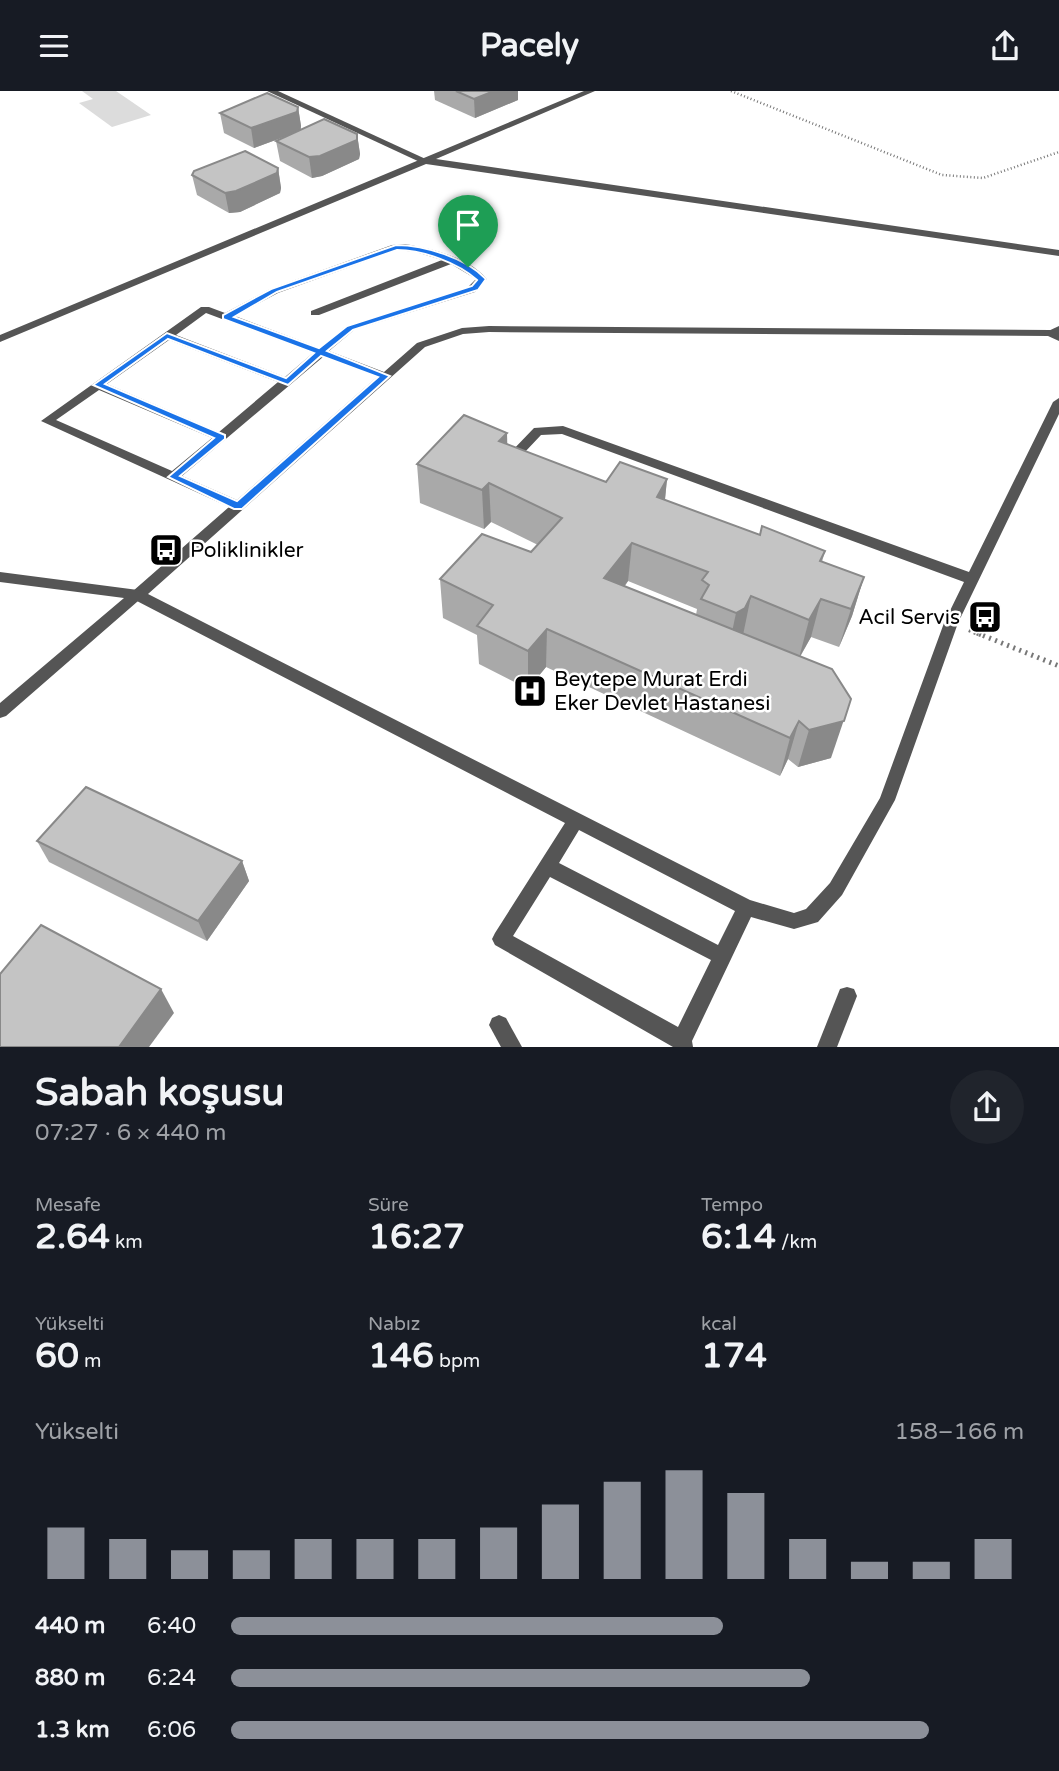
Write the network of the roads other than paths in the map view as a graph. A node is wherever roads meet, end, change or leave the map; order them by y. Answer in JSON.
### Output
{"nodes":[{"id":1,"x":271,"y":91,"type":"edge"},
{"id":2,"x":591,"y":91,"type":"edge"},
{"id":3,"x":425,"y":161,"type":"junction"},
{"id":4,"x":1059,"y":253,"type":"edge"},
{"id":5,"x":450,"y":261,"type":"junction"},
{"id":6,"x":315,"y":313,"type":"dead end"},
{"id":7,"x":226,"y":317,"type":"junction"},
{"id":8,"x":1056,"y":333,"type":"edge"},
{"id":9,"x":167,"y":335,"type":"junction"},
{"id":10,"x":0,"y":339,"type":"edge"},
{"id":11,"x":320,"y":352,"type":"junction"},
{"id":12,"x":385,"y":376,"type":"junction"},
{"id":13,"x":288,"y":382,"type":"junction"},
{"id":14,"x":98,"y":385,"type":"junction"},
{"id":15,"x":1059,"y":402,"type":"edge"},
{"id":16,"x":222,"y":437,"type":"junction"},
{"id":17,"x":541,"y":464,"type":"edge"},
{"id":18,"x":173,"y":477,"type":"junction"},
{"id":19,"x":238,"y":506,"type":"junction"},
{"id":20,"x":0,"y":577,"type":"edge"},
{"id":21,"x":972,"y":579,"type":"junction"},
{"id":22,"x":138,"y":595,"type":"junction"},
{"id":23,"x":0,"y":712,"type":"edge"},
{"id":24,"x":575,"y":822,"type":"junction"},
{"id":25,"x":548,"y":866,"type":"junction"},
{"id":26,"x":746,"y":908,"type":"junction"},
{"id":27,"x":722,"y":956,"type":"junction"},
{"id":28,"x":846,"y":996,"type":"dead end"},
{"id":29,"x":499,"y":1025,"type":"dead end"},
{"id":30,"x":682,"y":1043,"type":"edge"},
{"id":31,"x":512,"y":1047,"type":"edge"},
{"id":32,"x":827,"y":1047,"type":"edge"}],
"edges":[{"from":1,"to":3,"type":"street"},
{"from":2,"to":3,"type":"street"},
{"from":3,"to":4,"type":"street"},
{"from":3,"to":10,"type":"street"},
{"from":5,"to":6,"type":"street"},
{"from":5,"to":7,"type":"street"},
{"from":5,"to":11,"type":"street"},
{"from":7,"to":9,"type":"street"},
{"from":7,"to":11,"type":"street"},
{"from":8,"to":12,"type":"street"},
{"from":9,"to":13,"type":"street"},
{"from":9,"to":14,"type":"street"},
{"from":11,"to":12,"type":"street"},
{"from":11,"to":13,"type":"street"},
{"from":12,"to":19,"type":"street"},
{"from":13,"to":16,"type":"street"},
{"from":14,"to":16,"type":"street"},
{"from":14,"to":18,"type":"street"},
{"from":15,"to":21,"type":"street"},
{"from":16,"to":18,"type":"street"},
{"from":17,"to":21,"type":"street"},
{"from":18,"to":19,"type":"street"},
{"from":19,"to":22,"type":"street"},
{"from":20,"to":22,"type":"street"},
{"from":21,"to":26,"type":"street"},
{"from":22,"to":23,"type":"street"},
{"from":22,"to":24,"type":"street"},
{"from":24,"to":25,"type":"street"},
{"from":24,"to":26,"type":"street"},
{"from":25,"to":27,"type":"street"},
{"from":25,"to":30,"type":"street"},
{"from":26,"to":27,"type":"street"},
{"from":27,"to":30,"type":"street"},
{"from":28,"to":32,"type":"street"},
{"from":29,"to":31,"type":"street"}]}
